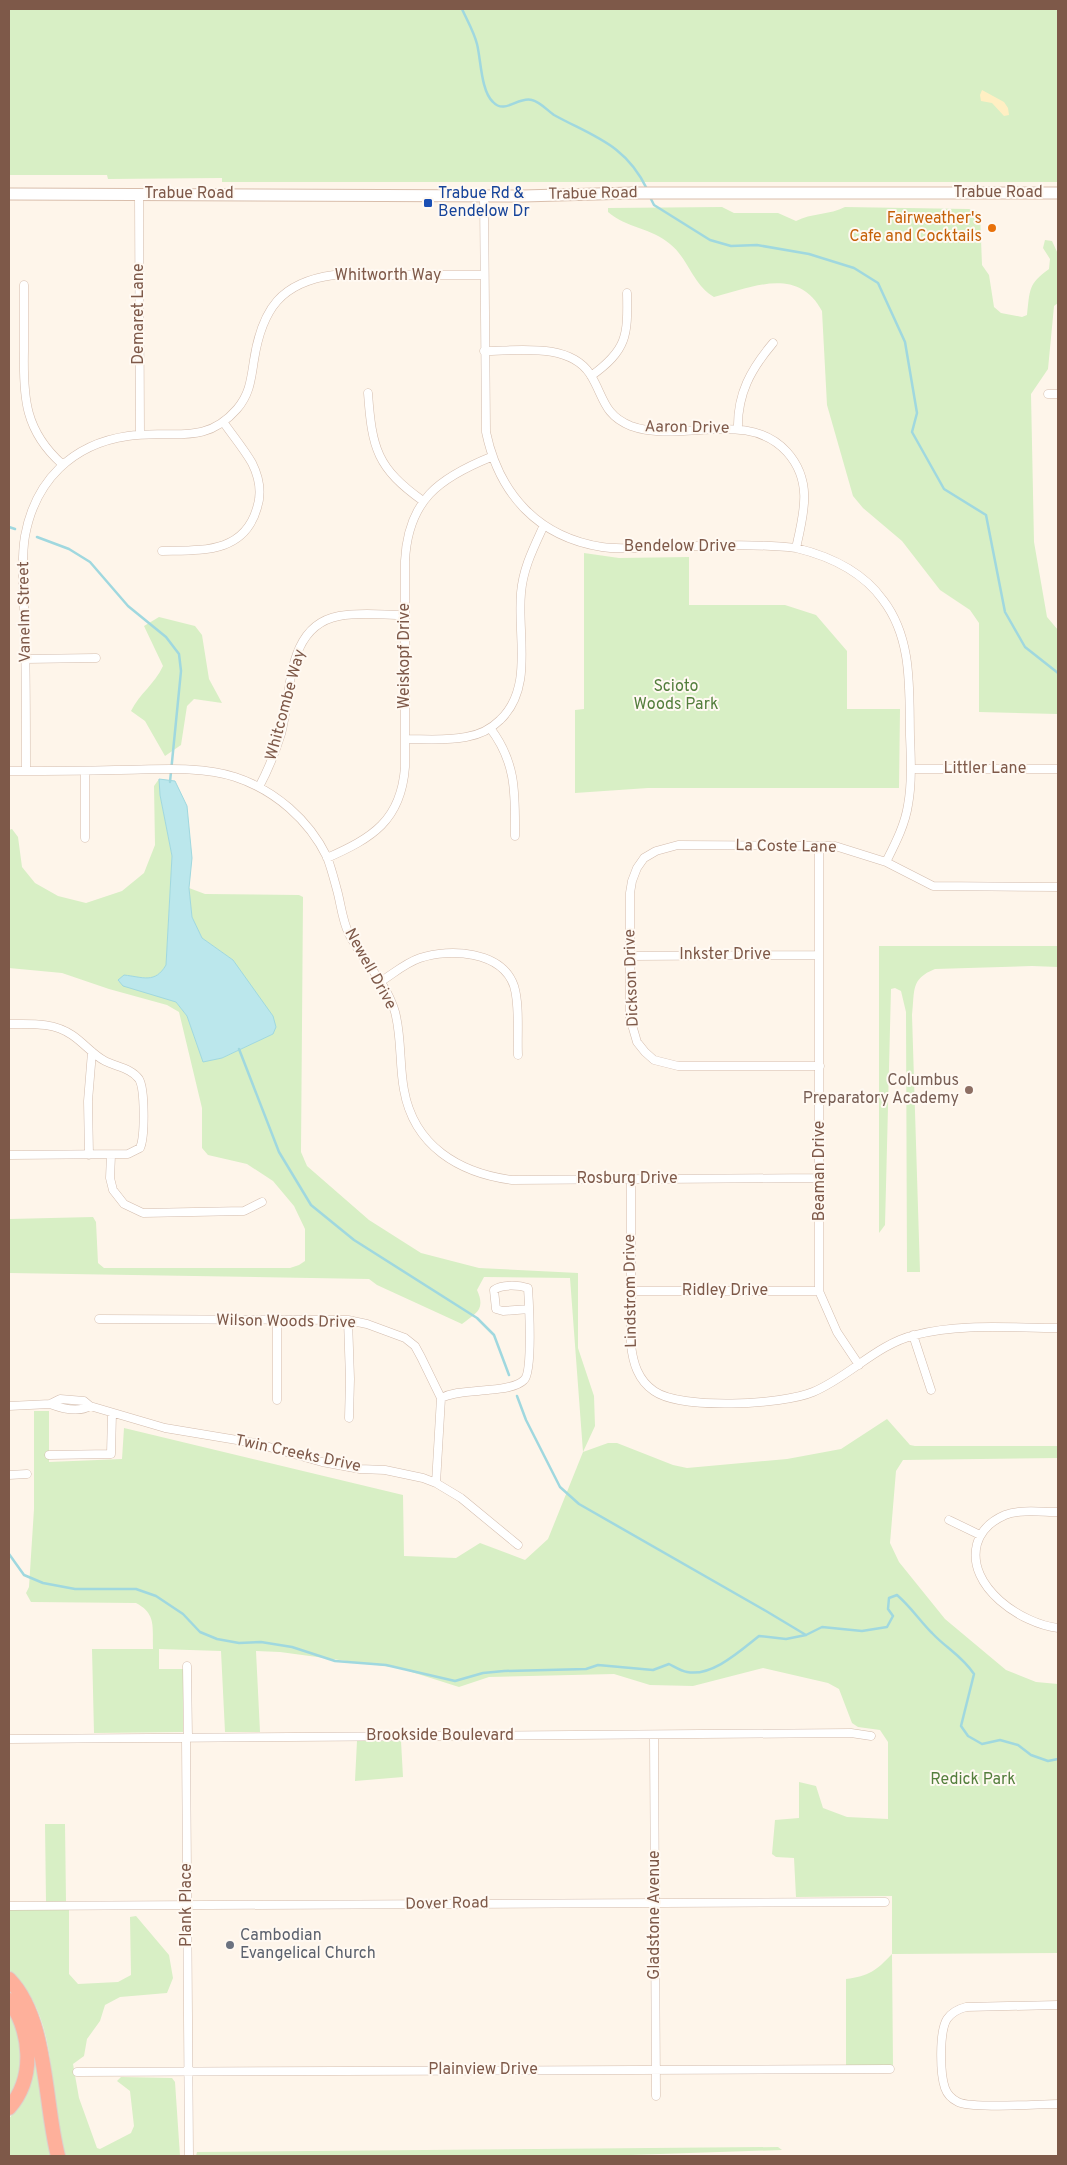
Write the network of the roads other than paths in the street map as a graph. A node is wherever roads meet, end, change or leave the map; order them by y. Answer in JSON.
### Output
{"nodes":[{"id":1,"x":1058,"y":193,"type":"edge"},
{"id":2,"x":9,"y":194,"type":"edge"},
{"id":3,"x":139,"y":194,"type":"junction"},
{"id":4,"x":484,"y":195,"type":"junction"},
{"id":5,"x":484,"y":276,"type":"junction"},
{"id":6,"x":24,"y":285,"type":"dead end"},
{"id":7,"x":627,"y":294,"type":"dead end"},
{"id":8,"x":773,"y":343,"type":"dead end"},
{"id":9,"x":484,"y":351,"type":"junction"},
{"id":10,"x":591,"y":376,"type":"junction"},
{"id":11,"x":368,"y":393,"type":"dead end"},
{"id":12,"x":1048,"y":394,"type":"dead end"},
{"id":13,"x":1058,"y":394,"type":"edge"},
{"id":14,"x":224,"y":423,"type":"junction"},
{"id":15,"x":738,"y":429,"type":"junction"},
{"id":16,"x":140,"y":434,"type":"junction"},
{"id":17,"x":491,"y":457,"type":"junction"},
{"id":18,"x":62,"y":464,"type":"junction"},
{"id":19,"x":424,"y":501,"type":"junction"},
{"id":20,"x":544,"y":525,"type":"junction"},
{"id":21,"x":796,"y":548,"type":"junction"},
{"id":22,"x":162,"y":551,"type":"dead end"},
{"id":23,"x":404,"y":614,"type":"junction"},
{"id":24,"x":96,"y":658,"type":"dead end"},
{"id":25,"x":25,"y":659,"type":"junction"},
{"id":26,"x":490,"y":728,"type":"junction"},
{"id":27,"x":405,"y":739,"type":"junction"},
{"id":28,"x":911,"y":769,"type":"junction"},
{"id":29,"x":1058,"y":769,"type":"edge"},
{"id":30,"x":9,"y":771,"type":"edge"},
{"id":31,"x":26,"y":771,"type":"junction"},
{"id":32,"x":85,"y":771,"type":"junction"},
{"id":33,"x":259,"y":787,"type":"junction"},
{"id":34,"x":515,"y":836,"type":"dead end"},
{"id":35,"x":85,"y":838,"type":"dead end"},
{"id":36,"x":819,"y":846,"type":"junction"},
{"id":37,"x":656,"y":851,"type":"joint"},
{"id":38,"x":327,"y":858,"type":"junction"},
{"id":39,"x":886,"y":862,"type":"junction"},
{"id":40,"x":1058,"y":887,"type":"edge"},
{"id":41,"x":820,"y":955,"type":"junction"},
{"id":42,"x":630,"y":956,"type":"junction"},
{"id":43,"x":380,"y":982,"type":"junction"},
{"id":44,"x":9,"y":1024,"type":"edge"},
{"id":45,"x":92,"y":1052,"type":"junction"},
{"id":46,"x":518,"y":1055,"type":"dead end"},
{"id":47,"x":820,"y":1066,"type":"junction"},
{"id":48,"x":440,"y":1152,"type":"joint"},
{"id":49,"x":9,"y":1155,"type":"edge"},
{"id":50,"x":88,"y":1155,"type":"junction"},
{"id":51,"x":111,"y":1155,"type":"junction"},
{"id":52,"x":820,"y":1178,"type":"junction"},
{"id":53,"x":630,"y":1179,"type":"junction"},
{"id":54,"x":262,"y":1202,"type":"dead end"},
{"id":55,"x":630,"y":1291,"type":"junction"},
{"id":56,"x":819,"y":1291,"type":"junction"},
{"id":57,"x":529,"y":1309,"type":"junction"},
{"id":58,"x":99,"y":1319,"type":"dead end"},
{"id":59,"x":277,"y":1320,"type":"junction"},
{"id":60,"x":348,"y":1320,"type":"junction"},
{"id":61,"x":1058,"y":1328,"type":"edge"},
{"id":62,"x":913,"y":1335,"type":"junction"},
{"id":63,"x":859,"y":1365,"type":"junction"},
{"id":64,"x":931,"y":1390,"type":"dead end"},
{"id":65,"x":441,"y":1398,"type":"junction"},
{"id":66,"x":278,"y":1400,"type":"dead end"},
{"id":67,"x":9,"y":1406,"type":"edge"},
{"id":68,"x":112,"y":1413,"type":"junction"},
{"id":69,"x":349,"y":1418,"type":"dead end"},
{"id":70,"x":49,"y":1454,"type":"dead end"},
{"id":71,"x":27,"y":1474,"type":"dead end"},
{"id":72,"x":9,"y":1475,"type":"edge"},
{"id":73,"x":436,"y":1483,"type":"junction"},
{"id":74,"x":1058,"y":1512,"type":"edge"},
{"id":75,"x":949,"y":1520,"type":"dead end"},
{"id":76,"x":980,"y":1535,"type":"junction"},
{"id":77,"x":518,"y":1545,"type":"dead end"},
{"id":78,"x":1058,"y":1628,"type":"edge"},
{"id":79,"x":187,"y":1666,"type":"dead end"},
{"id":80,"x":654,"y":1735,"type":"junction"},
{"id":81,"x":870,"y":1736,"type":"dead end"},
{"id":82,"x":187,"y":1738,"type":"junction"},
{"id":83,"x":9,"y":1739,"type":"edge"},
{"id":84,"x":654,"y":1902,"type":"junction"},
{"id":85,"x":885,"y":1902,"type":"dead end"},
{"id":86,"x":9,"y":1906,"type":"edge"},
{"id":87,"x":188,"y":1906,"type":"junction"},
{"id":88,"x":9,"y":1979,"type":"edge"},
{"id":89,"x":9,"y":2000,"type":"edge"},
{"id":90,"x":1058,"y":2006,"type":"edge"},
{"id":91,"x":657,"y":2069,"type":"junction"},
{"id":92,"x":890,"y":2069,"type":"dead end"},
{"id":93,"x":77,"y":2072,"type":"dead end"},
{"id":94,"x":189,"y":2072,"type":"junction"},
{"id":95,"x":656,"y":2096,"type":"dead end"},
{"id":96,"x":1058,"y":2104,"type":"edge"},
{"id":97,"x":9,"y":2108,"type":"edge"},
{"id":98,"x":58,"y":2156,"type":"edge"},
{"id":99,"x":189,"y":2156,"type":"edge"}],
"edges":[{"from":1,"to":4,"type":"main road","name":"Trabue Road"},
{"from":2,"to":3,"type":"main road","name":"Trabue Road"},
{"from":3,"to":4,"type":"main road","name":"Trabue Road"},
{"from":3,"to":16,"type":"street","name":"Demaret Lane"},
{"from":4,"to":5,"type":"street","name":"Bendelow Drive"},
{"from":5,"to":9,"type":"street","name":"Bendelow Drive"},
{"from":5,"to":14,"type":"street","name":"Whitworth Way"},
{"from":6,"to":18,"type":"street"},
{"from":7,"to":10,"type":"street"},
{"from":8,"to":15,"type":"street"},
{"from":9,"to":10,"type":"street","name":"Aaron Drive"},
{"from":9,"to":17,"type":"street","name":"Bendelow Drive"},
{"from":10,"to":15,"type":"street","name":"Aaron Drive"},
{"from":11,"to":19,"type":"street"},
{"from":12,"to":13,"type":"street"},
{"from":14,"to":16,"type":"street","name":"Whitworth Way"},
{"from":14,"to":22,"type":"street"},
{"from":15,"to":21,"type":"street","name":"Aaron Drive"},
{"from":16,"to":18,"type":"street","name":"Whitworth Way"},
{"from":17,"to":19,"type":"street","name":"Weiskopf Drive"},
{"from":17,"to":20,"type":"street","name":"Bendelow Drive"},
{"from":18,"to":25,"type":"street","name":"Vanelm Street"},
{"from":19,"to":23,"type":"street","name":"Weiskopf Drive"},
{"from":20,"to":21,"type":"street","name":"Bendelow Drive"},
{"from":20,"to":26,"type":"street"},
{"from":21,"to":28,"type":"street","name":"Bendelow Drive"},
{"from":23,"to":27,"type":"street","name":"Weiskopf Drive"},
{"from":23,"to":33,"type":"street","name":"Whitcombe Way"},
{"from":24,"to":25,"type":"street"},
{"from":25,"to":31,"type":"street","name":"Vanelm Street"},
{"from":26,"to":27,"type":"street"},
{"from":26,"to":34,"type":"street"},
{"from":27,"to":38,"type":"street","name":"Weiskopf Drive"},
{"from":28,"to":29,"type":"street","name":"Littler Lane"},
{"from":28,"to":39,"type":"street","name":"Bendelow Drive"},
{"from":30,"to":31,"type":"street","name":"Newell Drive"},
{"from":31,"to":32,"type":"street","name":"Newell Drive"},
{"from":32,"to":33,"type":"street","name":"Newell Drive"},
{"from":32,"to":35,"type":"street"},
{"from":33,"to":38,"type":"street","name":"Newell Drive"},
{"from":36,"to":37,"type":"street","name":"La Coste Lane"},
{"from":36,"to":39,"type":"street","name":"La Coste Lane"},
{"from":36,"to":41,"type":"street","name":"Beaman Drive"},
{"from":37,"to":42,"type":"street","name":"Dickson Drive"},
{"from":38,"to":43,"type":"street","name":"Newell Drive"},
{"from":39,"to":40,"type":"street","name":"La Coste Lane"},
{"from":41,"to":42,"type":"street","name":"Inkster Drive"},
{"from":41,"to":47,"type":"street","name":"Beaman Drive"},
{"from":42,"to":47,"type":"street","name":"Dickson Drive"},
{"from":43,"to":46,"type":"street"},
{"from":43,"to":48,"type":"street","name":"Newell Drive"},
{"from":44,"to":45,"type":"street"},
{"from":45,"to":50,"type":"street"},
{"from":45,"to":51,"type":"street"},
{"from":47,"to":52,"type":"street","name":"Beaman Drive"},
{"from":48,"to":53,"type":"street","name":"Rosburg Drive"},
{"from":49,"to":50,"type":"street"},
{"from":50,"to":51,"type":"street"},
{"from":51,"to":54,"type":"street"},
{"from":52,"to":53,"type":"street","name":"Rosburg Drive"},
{"from":52,"to":56,"type":"street","name":"Beaman Drive"},
{"from":53,"to":55,"type":"street","name":"Lindstrom Drive"},
{"from":55,"to":56,"type":"street","name":"Ridley Drive"},
{"from":55,"to":63,"type":"street","name":"Lindstrom Drive"},
{"from":56,"to":63,"type":"street","name":"Beaman Drive"},
{"from":57,"to":57,"type":"street"},
{"from":57,"to":65,"type":"street"},
{"from":58,"to":59,"type":"street","name":"Wilson Woods Drive"},
{"from":59,"to":60,"type":"street","name":"Wilson Woods Drive"},
{"from":59,"to":66,"type":"street"},
{"from":60,"to":65,"type":"street","name":"Wilson Woods Drive"},
{"from":60,"to":69,"type":"street"},
{"from":61,"to":62,"type":"street","name":"Lindstrom Drive"},
{"from":62,"to":63,"type":"street","name":"Lindstrom Drive"},
{"from":62,"to":64,"type":"street"},
{"from":65,"to":73,"type":"street","name":"Wilson Woods Drive"},
{"from":67,"to":68,"type":"street","name":"Twin Creeks Drive"},
{"from":68,"to":70,"type":"street"},
{"from":68,"to":73,"type":"street","name":"Twin Creeks Drive"},
{"from":71,"to":72,"type":"street"},
{"from":73,"to":77,"type":"street","name":"Twin Creeks Drive"},
{"from":74,"to":76,"type":"street"},
{"from":75,"to":76,"type":"street"},
{"from":76,"to":78,"type":"street"},
{"from":79,"to":82,"type":"street","name":"Plank Place"},
{"from":80,"to":81,"type":"street","name":"Brookside Boulevard"},
{"from":80,"to":82,"type":"street","name":"Brookside Boulevard"},
{"from":80,"to":84,"type":"street","name":"Gladstone Avenue"},
{"from":82,"to":83,"type":"street","name":"Brookside Boulevard"},
{"from":82,"to":87,"type":"street","name":"Plank Place"},
{"from":84,"to":85,"type":"street","name":"Dover Road"},
{"from":84,"to":87,"type":"street","name":"Dover Road"},
{"from":84,"to":91,"type":"street","name":"Gladstone Avenue"},
{"from":86,"to":87,"type":"street","name":"Dover Road"},
{"from":87,"to":94,"type":"street","name":"Plank Place"},
{"from":88,"to":98,"type":"highway"},
{"from":89,"to":97,"type":"highway"},
{"from":90,"to":96,"type":"street"},
{"from":91,"to":92,"type":"street","name":"Plainview Drive"},
{"from":91,"to":94,"type":"street","name":"Plainview Drive"},
{"from":91,"to":95,"type":"street","name":"Gladstone Avenue"},
{"from":93,"to":94,"type":"street","name":"Plainview Drive"},
{"from":94,"to":99,"type":"street","name":"Plank Place"}]}
